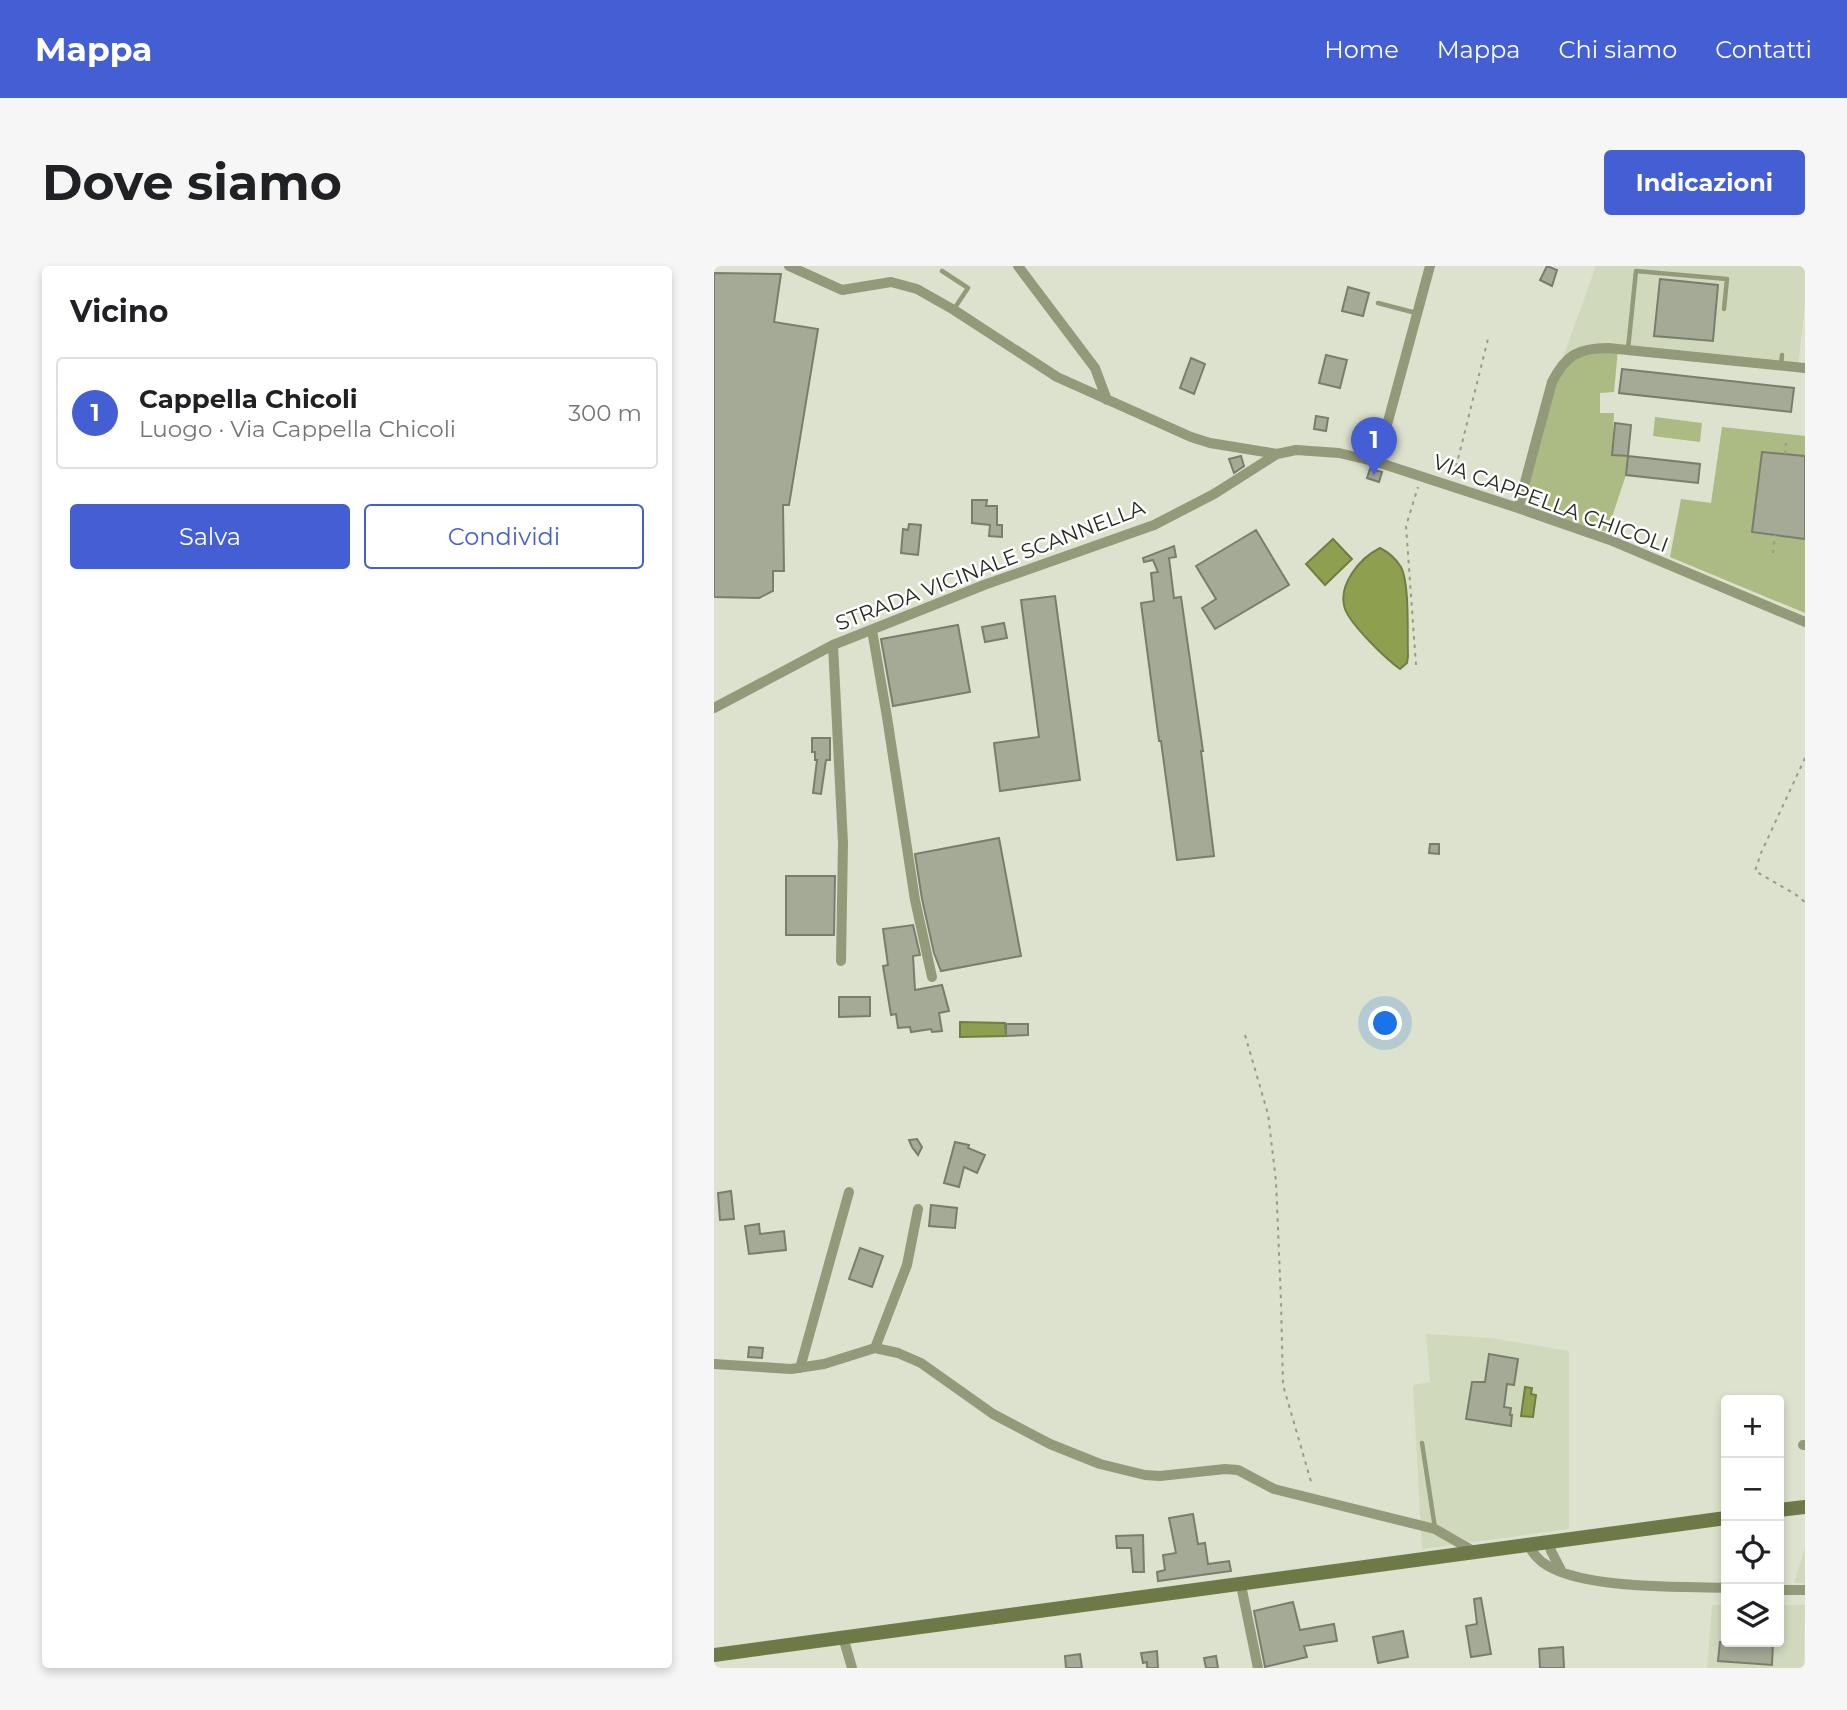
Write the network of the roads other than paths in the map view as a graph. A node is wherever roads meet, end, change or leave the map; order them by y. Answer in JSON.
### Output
{"nodes":[{"id":1,"x":789,"y":266,"type":"edge"},
{"id":2,"x":1018,"y":266,"type":"edge"},
{"id":3,"x":1430,"y":266,"type":"edge"},
{"id":4,"x":942,"y":271,"type":"dead end"},
{"id":5,"x":1378,"y":303,"type":"dead end"},
{"id":6,"x":1724,"y":309,"type":"dead end"},
{"id":7,"x":954,"y":310,"type":"junction"},
{"id":8,"x":1417,"y":314,"type":"junction"},
{"id":9,"x":1628,"y":350,"type":"junction"},
{"id":10,"x":1805,"y":368,"type":"edge"},
{"id":11,"x":1107,"y":400,"type":"junction"},
{"id":12,"x":1277,"y":454,"type":"junction"},
{"id":13,"x":1377,"y":462,"type":"junction"},
{"id":14,"x":1518,"y":508,"type":"junction"},
{"id":15,"x":1805,"y":622,"type":"edge"},
{"id":16,"x":872,"y":630,"type":"junction"},
{"id":17,"x":833,"y":645,"type":"junction"},
{"id":18,"x":714,"y":708,"type":"edge"},
{"id":19,"x":841,"y":961,"type":"dead end"},
{"id":20,"x":933,"y":976,"type":"dead end"},
{"id":21,"x":849,"y":1192,"type":"dead end"},
{"id":22,"x":918,"y":1209,"type":"dead end"},
{"id":23,"x":875,"y":1348,"type":"junction"},
{"id":24,"x":714,"y":1364,"type":"edge"},
{"id":25,"x":800,"y":1368,"type":"junction"},
{"id":26,"x":1422,"y":1443,"type":"dead end"},
{"id":27,"x":1805,"y":1507,"type":"edge"},
{"id":28,"x":1784,"y":1509,"type":"edge"},
{"id":29,"x":1721,"y":1519,"type":"edge"},
{"id":30,"x":1435,"y":1529,"type":"junction"},
{"id":31,"x":1549,"y":1542,"type":"junction"},
{"id":32,"x":1528,"y":1545,"type":"junction"},
{"id":33,"x":1475,"y":1552,"type":"junction"},
{"id":34,"x":1563,"y":1572,"type":"junction"},
{"id":35,"x":1241,"y":1584,"type":"junction"},
{"id":36,"x":1721,"y":1588,"type":"edge"},
{"id":37,"x":1784,"y":1590,"type":"edge"},
{"id":38,"x":1805,"y":1590,"type":"edge"},
{"id":39,"x":843,"y":1637,"type":"junction"},
{"id":40,"x":714,"y":1655,"type":"edge"},
{"id":41,"x":852,"y":1668,"type":"edge"},
{"id":42,"x":1258,"y":1668,"type":"edge"}],
"edges":[{"from":1,"to":7,"type":"street"},
{"from":2,"to":11,"type":"street"},
{"from":3,"to":8,"type":"street"},
{"from":4,"to":7,"type":"lane"},
{"from":5,"to":8,"type":"lane"},
{"from":6,"to":9,"type":"lane"},
{"from":7,"to":11,"type":"street"},
{"from":8,"to":13,"type":"street"},
{"from":9,"to":10,"type":"street"},
{"from":9,"to":14,"type":"street"},
{"from":11,"to":12,"type":"street"},
{"from":12,"to":13,"type":"street","name":"VIA CAPPELLA CHICOLI"},
{"from":12,"to":16,"type":"street","name":"STRADA VICINALE SCANNELLA"},
{"from":13,"to":14,"type":"street","name":"VIA CAPPELLA CHICOLI"},
{"from":14,"to":15,"type":"street","name":"VIA CAPPELLA CHICOLI"},
{"from":16,"to":17,"type":"street","name":"STRADA VICINALE SCANNELLA"},
{"from":16,"to":20,"type":"street"},
{"from":17,"to":18,"type":"street","name":"STRADA VICINALE SCANNELLA"},
{"from":17,"to":19,"type":"street"},
{"from":21,"to":25,"type":"street"},
{"from":22,"to":23,"type":"street"},
{"from":23,"to":25,"type":"street"},
{"from":23,"to":30,"type":"street"},
{"from":24,"to":25,"type":"street"},
{"from":26,"to":30,"type":"lane"},
{"from":27,"to":28,"type":"main road"},
{"from":29,"to":31,"type":"main road"},
{"from":30,"to":33,"type":"street"},
{"from":31,"to":32,"type":"main road"},
{"from":31,"to":34,"type":"street"},
{"from":32,"to":33,"type":"main road"},
{"from":32,"to":34,"type":"street"},
{"from":33,"to":35,"type":"main road"},
{"from":34,"to":36,"type":"street"},
{"from":35,"to":39,"type":"main road"},
{"from":35,"to":42,"type":"street"},
{"from":37,"to":38,"type":"street"},
{"from":39,"to":40,"type":"main road"},
{"from":39,"to":41,"type":"street"}]}
